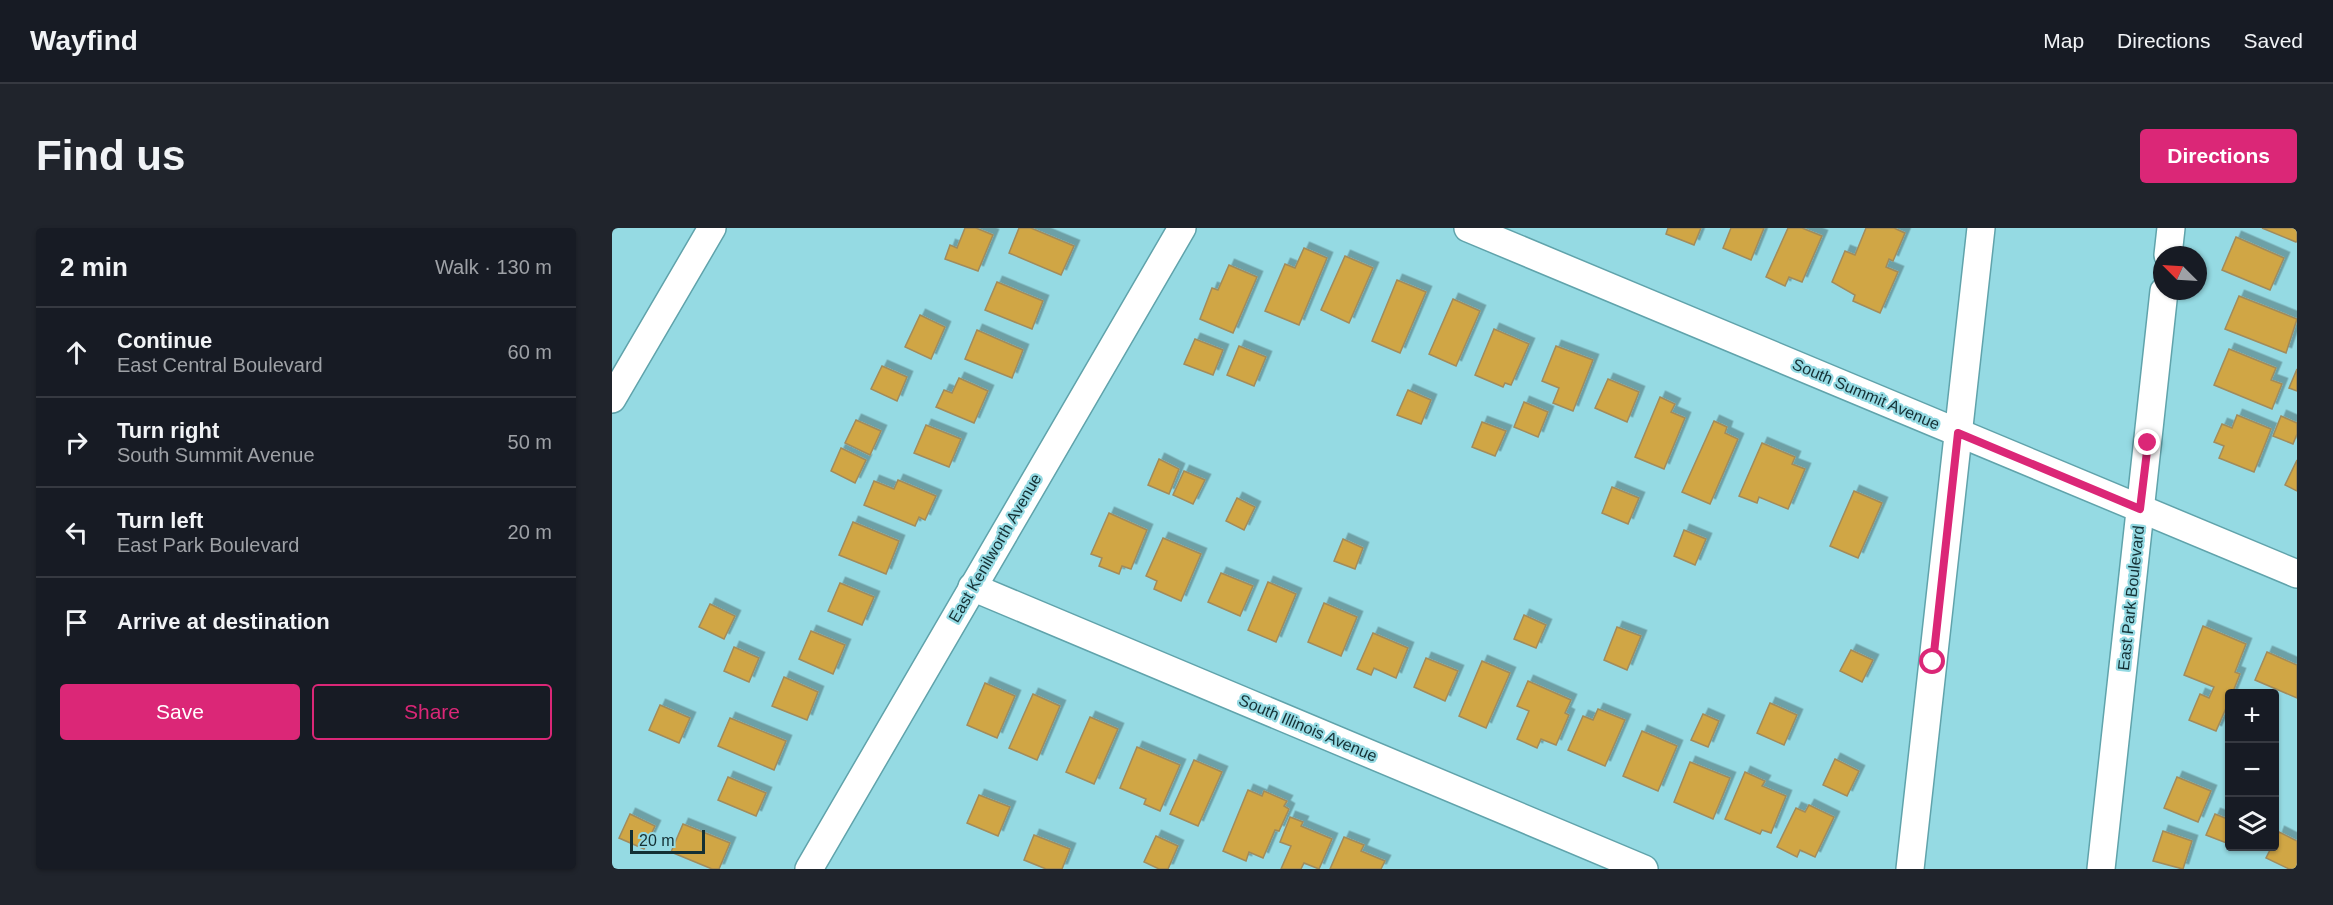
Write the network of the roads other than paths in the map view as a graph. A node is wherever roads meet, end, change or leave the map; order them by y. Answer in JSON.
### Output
{"nodes":[{"id":1,"x":712,"y":228,"type":"edge"},
{"id":2,"x":1182,"y":228,"type":"edge"},
{"id":3,"x":1468,"y":228,"type":"edge"},
{"id":4,"x":1981,"y":228,"type":"edge"},
{"id":5,"x":2172,"y":228,"type":"edge"},
{"id":6,"x":2170,"y":246,"type":"edge"},
{"id":7,"x":2163,"y":300,"type":"edge"},
{"id":8,"x":612,"y":399,"type":"edge"},
{"id":9,"x":1958,"y":433,"type":"junction"},
{"id":10,"x":2140,"y":509,"type":"junction"},
{"id":11,"x":2297,"y":574,"type":"edge"},
{"id":12,"x":972,"y":587,"type":"junction"},
{"id":13,"x":809,"y":869,"type":"edge"},
{"id":14,"x":1644,"y":869,"type":"edge"},
{"id":15,"x":1910,"y":869,"type":"edge"},
{"id":16,"x":2101,"y":869,"type":"edge"}],
"edges":[{"from":1,"to":8,"type":"street"},
{"from":2,"to":12,"type":"street","name":"East Kenilworth Avenue"},
{"from":3,"to":9,"type":"street","name":"South Summit Avenue"},
{"from":4,"to":9,"type":"street"},
{"from":5,"to":6,"type":"street"},
{"from":7,"to":10,"type":"street","name":"East Park Boulevard"},
{"from":9,"to":10,"type":"street","name":"South Summit Avenue"},
{"from":9,"to":15,"type":"street"},
{"from":10,"to":11,"type":"street","name":"South Summit Avenue"},
{"from":10,"to":16,"type":"street","name":"East Park Boulevard"},
{"from":12,"to":13,"type":"street","name":"East Kenilworth Avenue"},
{"from":12,"to":14,"type":"street","name":"South Illinois Avenue"}]}
